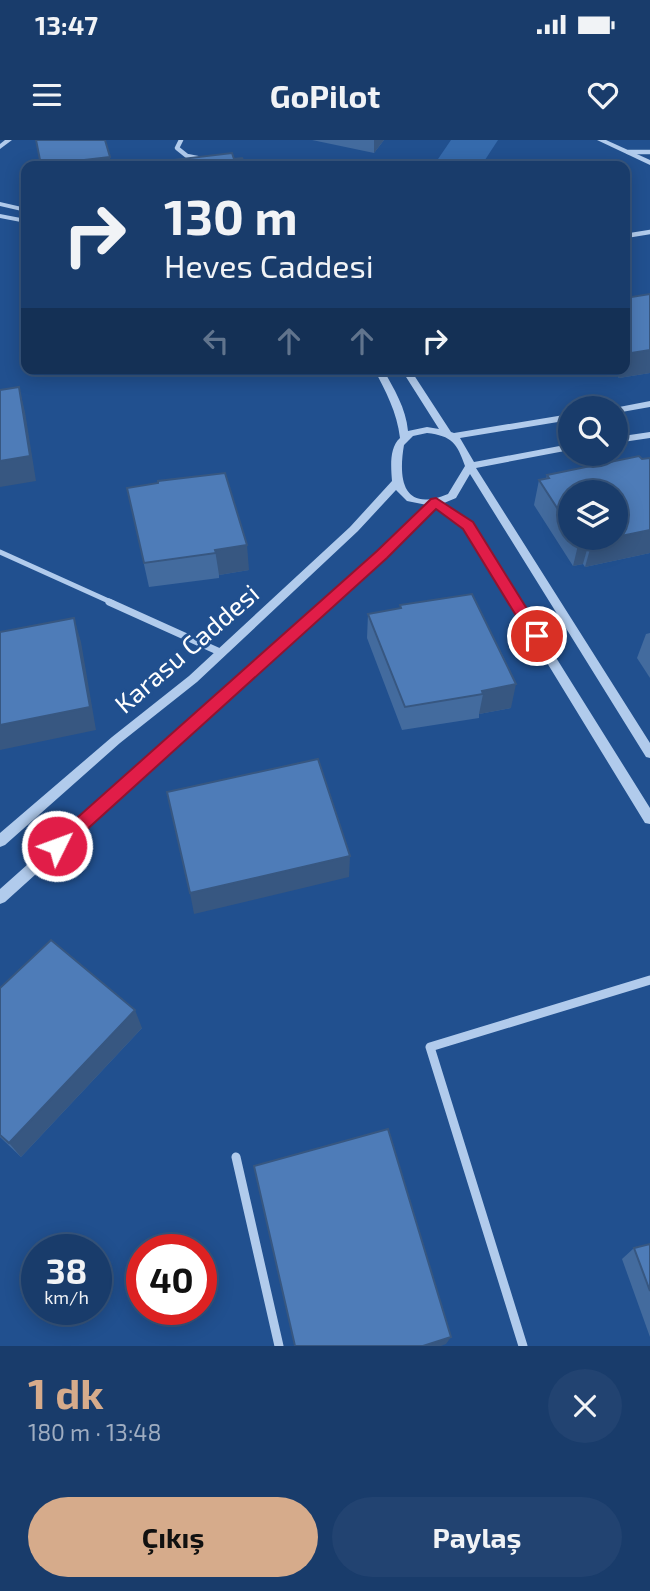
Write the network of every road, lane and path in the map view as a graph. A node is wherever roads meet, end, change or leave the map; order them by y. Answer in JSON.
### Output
{"nodes":[{"id":1,"x":9,"y":140,"type":"edge"},
{"id":2,"x":181,"y":140,"type":"edge"},
{"id":3,"x":600,"y":140,"type":"edge"},
{"id":4,"x":0,"y":147,"type":"edge"},
{"id":5,"x":628,"y":152,"type":"junction"},
{"id":6,"x":650,"y":152,"type":"edge"},
{"id":7,"x":209,"y":160,"type":"edge"},
{"id":8,"x":650,"y":163,"type":"edge"},
{"id":9,"x":0,"y":204,"type":"edge"},
{"id":10,"x":21,"y":209,"type":"edge"},
{"id":11,"x":0,"y":216,"type":"edge"},
{"id":12,"x":21,"y":220,"type":"edge"},
{"id":13,"x":650,"y":232,"type":"edge"},
{"id":14,"x":630,"y":235,"type":"edge"},
{"id":15,"x":381,"y":375,"type":"edge"},
{"id":16,"x":409,"y":375,"type":"edge"},
{"id":17,"x":650,"y":404,"type":"edge"},
{"id":18,"x":628,"y":408,"type":"edge"},
{"id":19,"x":558,"y":419,"type":"edge"},
{"id":20,"x":450,"y":435,"type":"junction"},
{"id":21,"x":650,"y":435,"type":"edge"},
{"id":22,"x":404,"y":438,"type":"junction"},
{"id":23,"x":628,"y":438,"type":"edge"},
{"id":24,"x":558,"y":449,"type":"edge"},
{"id":25,"x":470,"y":466,"type":"junction"},
{"id":26,"x":397,"y":482,"type":"junction"},
{"id":27,"x":436,"y":502,"type":"junction"},
{"id":28,"x":0,"y":552,"type":"edge"},
{"id":29,"x":222,"y":653,"type":"junction"},
{"id":30,"x":650,"y":753,"type":"edge"},
{"id":31,"x":650,"y":820,"type":"edge"},
{"id":32,"x":0,"y":841,"type":"edge"},
{"id":33,"x":0,"y":898,"type":"edge"},
{"id":34,"x":650,"y":980,"type":"edge"},
{"id":35,"x":236,"y":1157,"type":"dead end"},
{"id":36,"x":279,"y":1346,"type":"edge"},
{"id":37,"x":523,"y":1346,"type":"edge"}],
"edges":[{"from":1,"to":4,"type":"street"},
{"from":2,"to":7,"type":"street"},
{"from":3,"to":5,"type":"street"},
{"from":5,"to":6,"type":"street"},
{"from":5,"to":8,"type":"street"},
{"from":9,"to":10,"type":"street"},
{"from":11,"to":12,"type":"street"},
{"from":13,"to":14,"type":"street"},
{"from":15,"to":22,"type":"street"},
{"from":16,"to":20,"type":"street"},
{"from":17,"to":18,"type":"street"},
{"from":19,"to":20,"type":"street"},
{"from":20,"to":22,"type":"street"},
{"from":20,"to":25,"type":"street"},
{"from":21,"to":23,"type":"street"},
{"from":22,"to":26,"type":"street"},
{"from":24,"to":25,"type":"street"},
{"from":25,"to":27,"type":"street"},
{"from":25,"to":30,"type":"street"},
{"from":26,"to":27,"type":"street"},
{"from":26,"to":29,"type":"street","name":"Karasu Caddesi"},
{"from":27,"to":31,"type":"street"},
{"from":27,"to":33,"type":"street"},
{"from":28,"to":29,"type":"street"},
{"from":29,"to":32,"type":"street","name":"Karasu Caddesi"},
{"from":34,"to":37,"type":"street"},
{"from":35,"to":36,"type":"street"}]}
